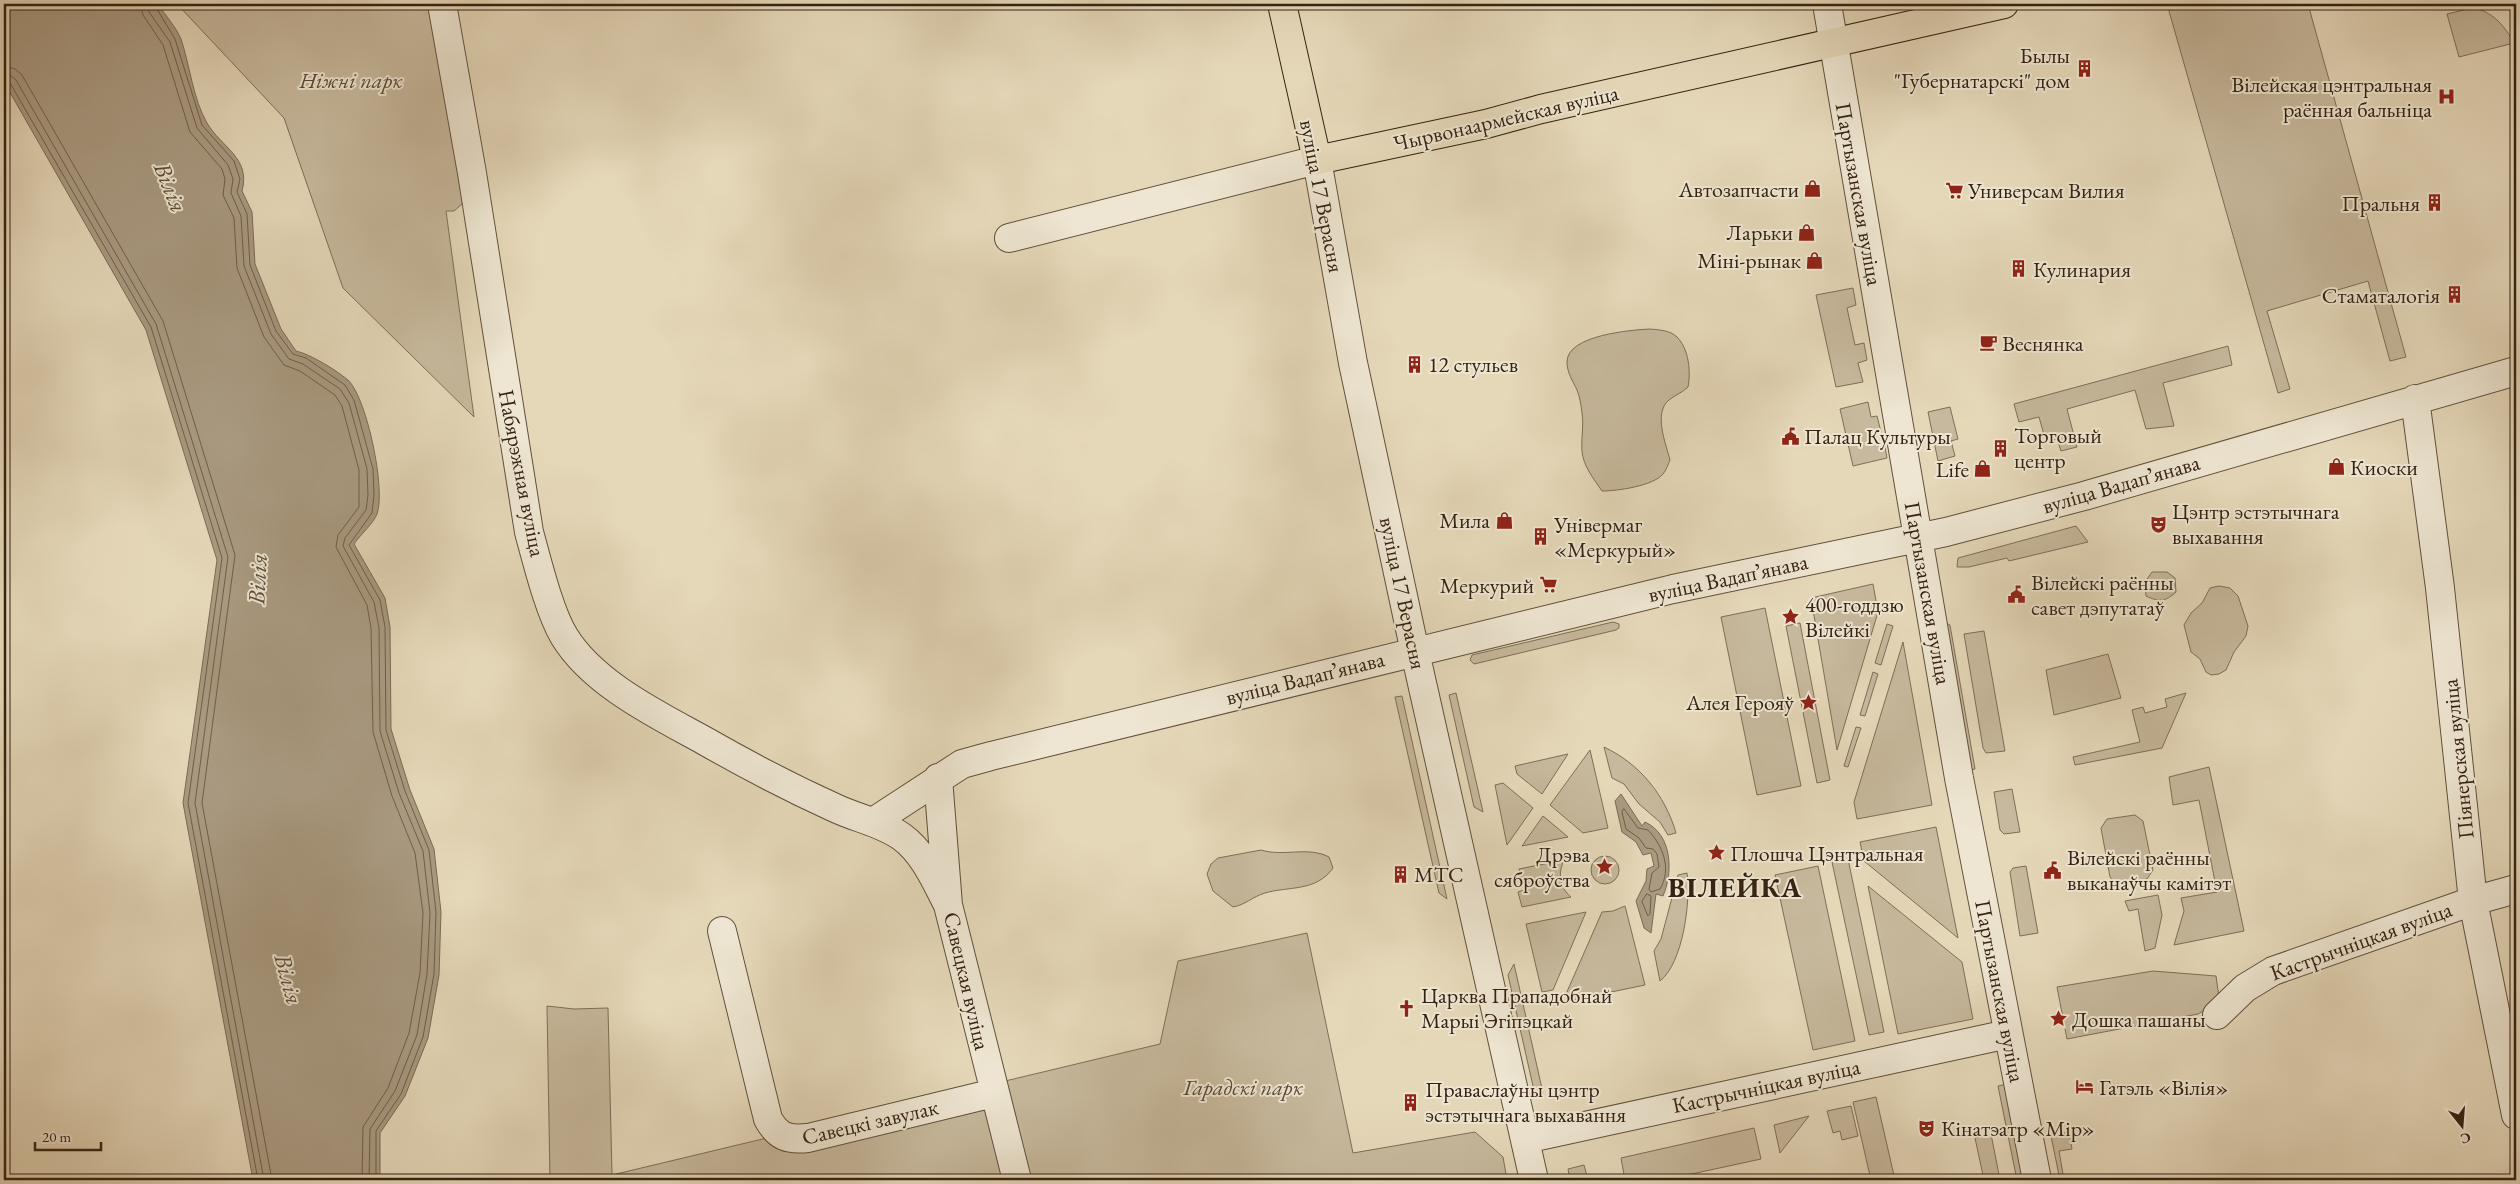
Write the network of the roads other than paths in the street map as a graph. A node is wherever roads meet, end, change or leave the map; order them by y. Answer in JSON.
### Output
{"nodes":[{"id":1,"x":442,"y":4,"type":"edge"},
{"id":2,"x":1282,"y":4,"type":"edge"},
{"id":3,"x":1827,"y":4,"type":"edge"},
{"id":4,"x":2004,"y":4,"type":"edge"},
{"id":5,"x":1833,"y":44,"type":"junction"},
{"id":6,"x":1317,"y":160,"type":"junction"},
{"id":7,"x":1009,"y":238,"type":"dead end"},
{"id":8,"x":2516,"y":371,"type":"edge"},
{"id":9,"x":2416,"y":399,"type":"junction"},
{"id":10,"x":1919,"y":538,"type":"junction"},
{"id":11,"x":1415,"y":652,"type":"junction"},
{"id":12,"x":938,"y":778,"type":"junction"},
{"id":13,"x":873,"y":822,"type":"junction"},
{"id":14,"x":2516,"y":889,"type":"edge"},
{"id":15,"x":2473,"y":901,"type":"junction"},
{"id":16,"x":948,"y":905,"type":"junction"},
{"id":17,"x":722,"y":931,"type":"dead end"},
{"id":18,"x":2216,"y":1015,"type":"dead end"},
{"id":19,"x":2008,"y":1034,"type":"junction"},
{"id":20,"x":994,"y":1093,"type":"junction"},
{"id":21,"x":2516,"y":1115,"type":"edge"},
{"id":22,"x":1525,"y":1139,"type":"junction"},
{"id":23,"x":1017,"y":1180,"type":"edge"},
{"id":24,"x":1534,"y":1180,"type":"edge"},
{"id":25,"x":2036,"y":1180,"type":"edge"}],
"edges":[{"from":1,"to":13,"type":"street","name":"Набярэжная вуліца"},
{"from":2,"to":6,"type":"main road","name":"вуліца 17 Верасня"},
{"from":3,"to":5,"type":"street","name":"Партызанская вуліца"},
{"from":4,"to":5,"type":"main road","name":"Чырвонаармейская вуліца"},
{"from":5,"to":6,"type":"main road","name":"Чырвонаармейская вуліца"},
{"from":5,"to":10,"type":"street","name":"Партызанская вуліца"},
{"from":6,"to":7,"type":"street","name":"Чырвонаармейская вуліца"},
{"from":6,"to":11,"type":"street","name":"вуліца 17 Верасня"},
{"from":8,"to":9,"type":"street","name":"вуліца Вадапʼянава"},
{"from":9,"to":10,"type":"street","name":"вуліца Вадапʼянава"},
{"from":9,"to":15,"type":"street","name":"Піянерская вуліца"},
{"from":10,"to":11,"type":"street","name":"вуліца Вадапʼянава"},
{"from":10,"to":19,"type":"street","name":"Партызанская вуліца"},
{"from":11,"to":12,"type":"street","name":"вуліца Вадапʼянава"},
{"from":11,"to":22,"type":"street","name":"вуліца 17 Верасня"},
{"from":12,"to":13,"type":"street"},
{"from":12,"to":16,"type":"street","name":"Савецкая вуліца"},
{"from":13,"to":16,"type":"street","name":"Набярэжная вуліца"},
{"from":14,"to":15,"type":"street","name":"Кастрычніцкая вуліца"},
{"from":15,"to":18,"type":"street","name":"Кастрычніцкая вуліца"},
{"from":15,"to":21,"type":"street","name":"Піянерская вуліца"},
{"from":16,"to":20,"type":"street","name":"Савецкая вуліца"},
{"from":17,"to":20,"type":"street","name":"Савецкі завулак"},
{"from":19,"to":22,"type":"street","name":"Кастрычніцкая вуліца"},
{"from":19,"to":25,"type":"street","name":"Партызанская вуліца"},
{"from":20,"to":23,"type":"street","name":"Савецкая вуліца"},
{"from":22,"to":24,"type":"street","name":"вуліца 17 Верасня"}]}
